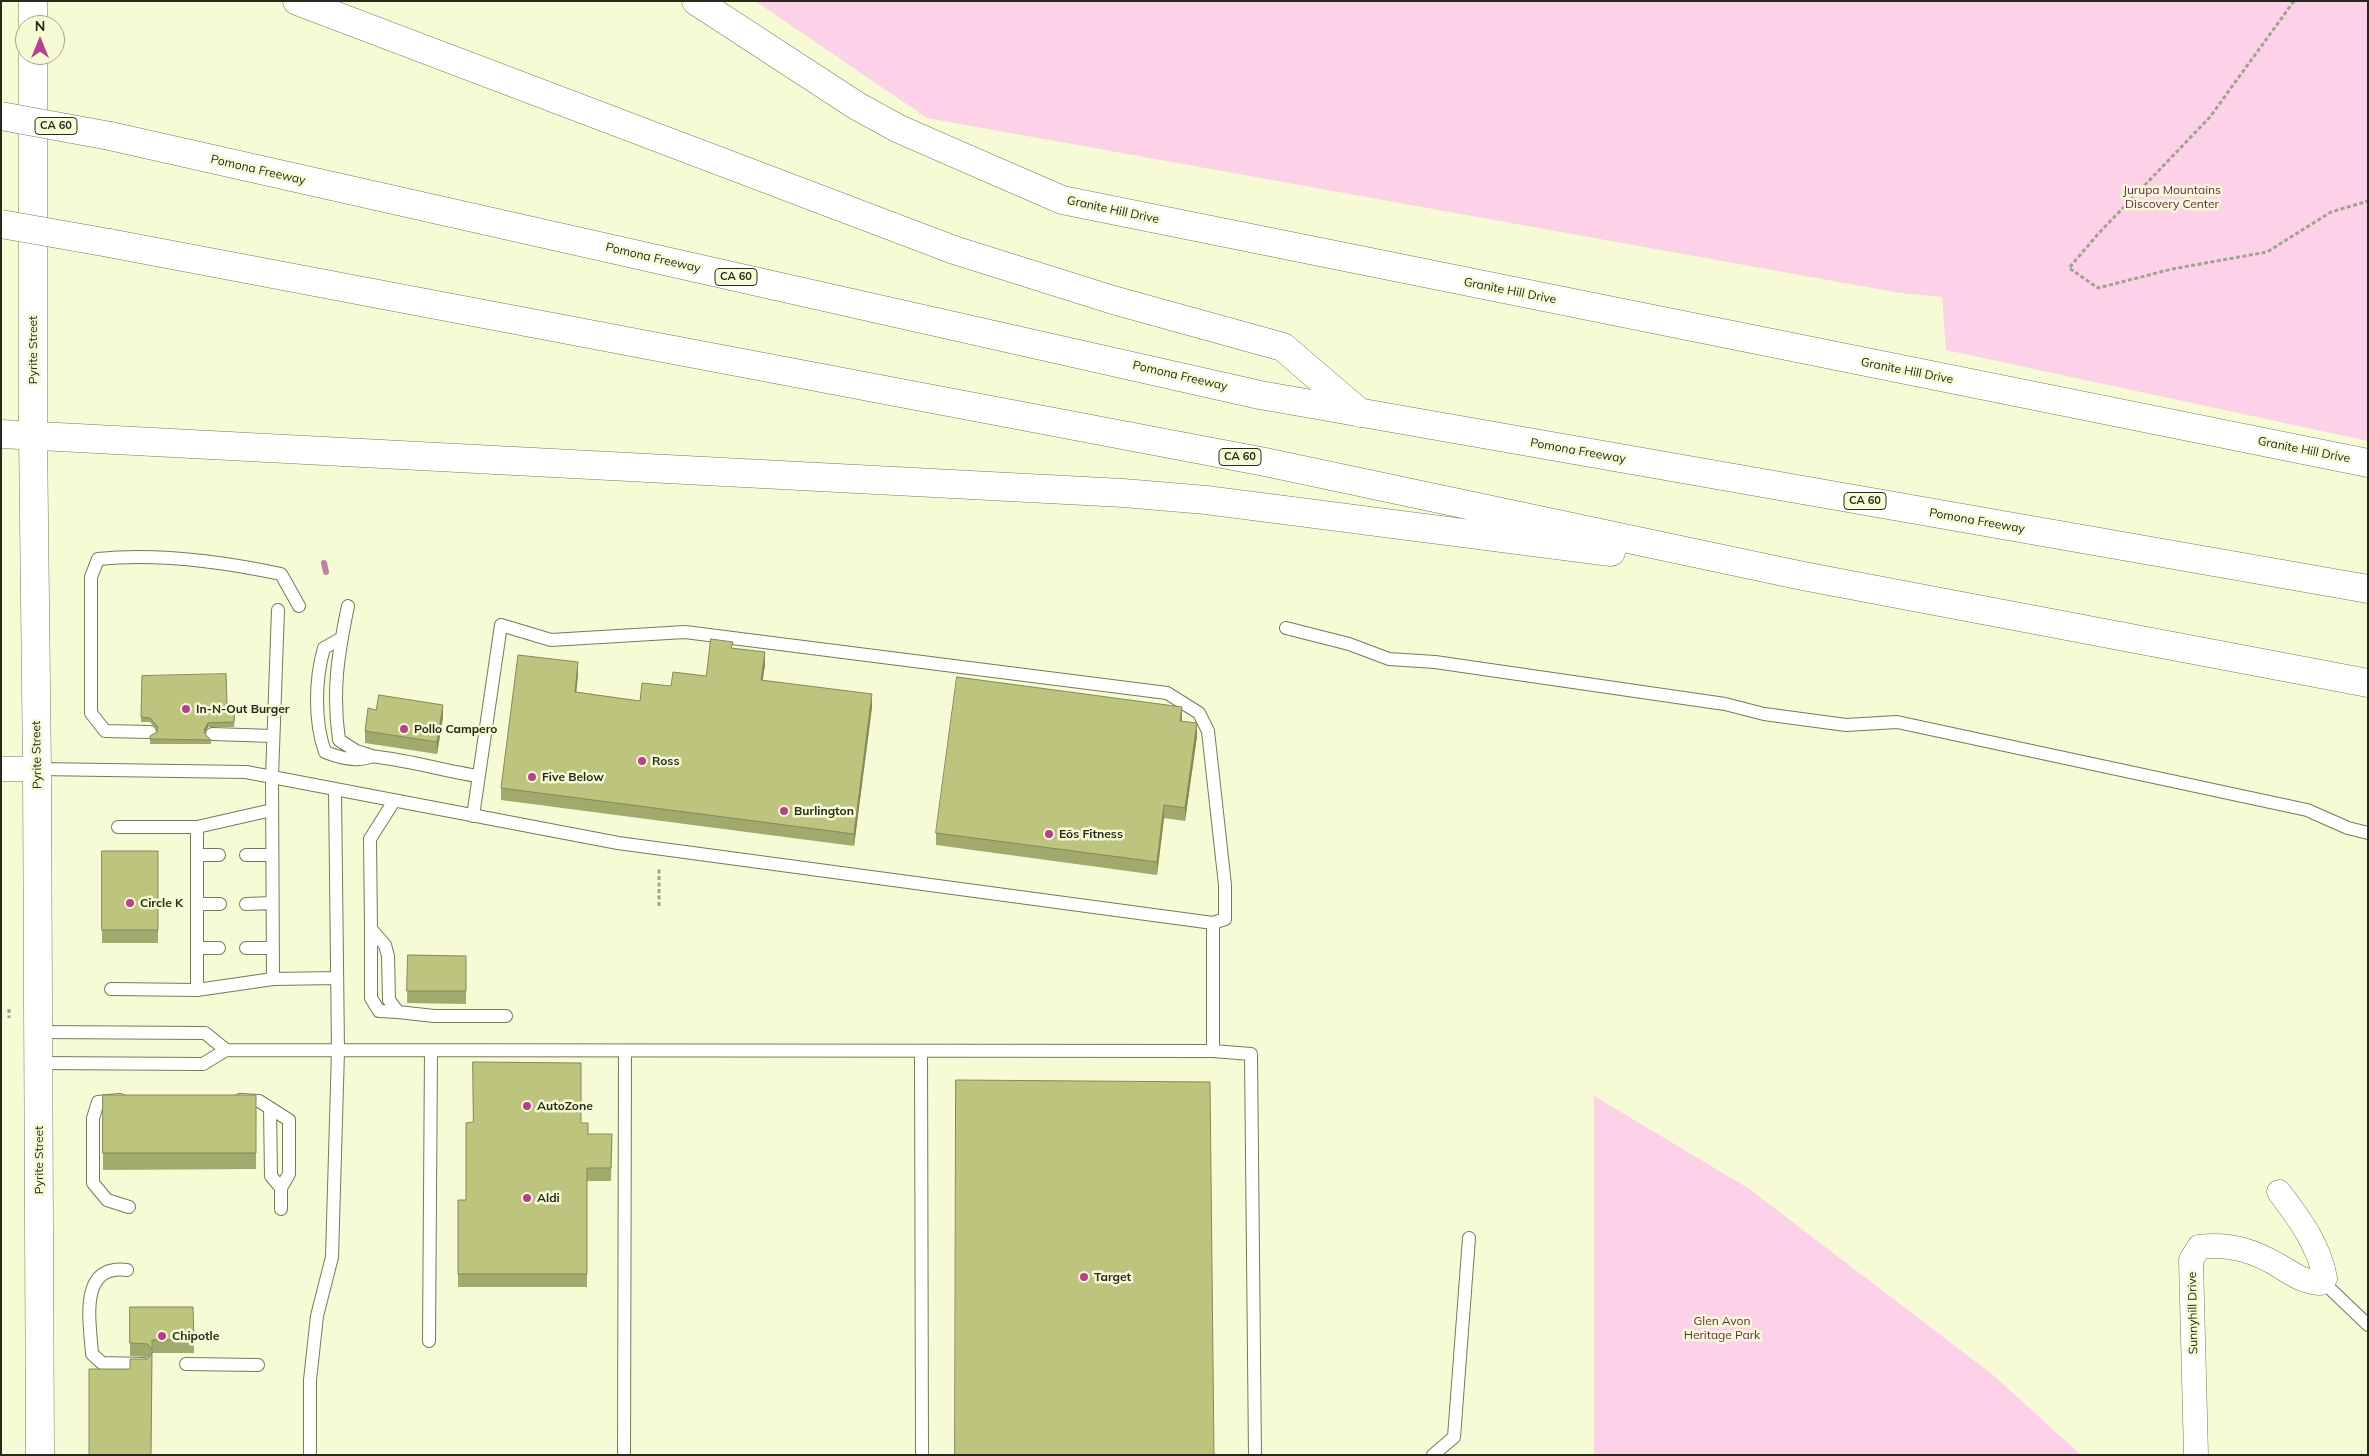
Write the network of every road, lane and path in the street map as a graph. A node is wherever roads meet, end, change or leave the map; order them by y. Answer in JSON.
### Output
{"nodes":[{"id":1,"x":33,"y":1,"type":"edge"},
{"id":2,"x":297,"y":1,"type":"edge"},
{"id":3,"x":696,"y":1,"type":"edge"},
{"id":4,"x":2294,"y":1,"type":"edge"},
{"id":5,"x":33,"y":15,"type":"edge"},
{"id":6,"x":33,"y":65,"type":"edge"},
{"id":7,"x":1,"y":116,"type":"edge"},
{"id":8,"x":2368,"y":201,"type":"edge"},
{"id":9,"x":1,"y":224,"type":"edge"},
{"id":10,"x":1362,"y":414,"type":"junction"},
{"id":11,"x":1,"y":434,"type":"edge"},
{"id":12,"x":33,"y":435,"type":"junction"},
{"id":13,"x":2368,"y":463,"type":"edge"},
{"id":14,"x":1803,"y":576,"type":"junction"},
{"id":15,"x":2368,"y":589,"type":"edge"},
{"id":16,"x":299,"y":606,"type":"dead end"},
{"id":17,"x":348,"y":606,"type":"dead end"},
{"id":18,"x":278,"y":610,"type":"dead end"},
{"id":19,"x":1286,"y":628,"type":"dead end"},
{"id":20,"x":342,"y":638,"type":"junction"},
{"id":21,"x":2368,"y":683,"type":"edge"},
{"id":22,"x":150,"y":732,"type":"dead end"},
{"id":23,"x":212,"y":734,"type":"dead end"},
{"id":24,"x":273,"y":736,"type":"junction"},
{"id":25,"x":372,"y":756,"type":"junction"},
{"id":26,"x":1,"y":769,"type":"edge"},
{"id":27,"x":37,"y":769,"type":"junction"},
{"id":28,"x":478,"y":776,"type":"junction"},
{"id":29,"x":272,"y":777,"type":"junction"},
{"id":30,"x":335,"y":790,"type":"junction"},
{"id":31,"x":394,"y":801,"type":"junction"},
{"id":32,"x":272,"y":810,"type":"junction"},
{"id":33,"x":473,"y":816,"type":"junction"},
{"id":34,"x":118,"y":827,"type":"dead end"},
{"id":35,"x":197,"y":827,"type":"junction"},
{"id":36,"x":2368,"y":832,"type":"edge"},
{"id":37,"x":197,"y":855,"type":"junction"},
{"id":38,"x":219,"y":855,"type":"dead end"},
{"id":39,"x":246,"y":855,"type":"dead end"},
{"id":40,"x":272,"y":855,"type":"junction"},
{"id":41,"x":659,"y":868,"type":"dead end"},
{"id":42,"x":272,"y":903,"type":"junction"},
{"id":43,"x":197,"y":904,"type":"junction"},
{"id":44,"x":220,"y":904,"type":"dead end"},
{"id":45,"x":246,"y":904,"type":"dead end"},
{"id":46,"x":658,"y":906,"type":"dead end"},
{"id":47,"x":1214,"y":923,"type":"junction"},
{"id":48,"x":371,"y":929,"type":"junction"},
{"id":49,"x":197,"y":948,"type":"junction"},
{"id":50,"x":219,"y":948,"type":"dead end"},
{"id":51,"x":246,"y":948,"type":"dead end"},
{"id":52,"x":273,"y":948,"type":"junction"},
{"id":53,"x":337,"y":978,"type":"junction"},
{"id":54,"x":273,"y":979,"type":"junction"},
{"id":55,"x":111,"y":989,"type":"dead end"},
{"id":56,"x":197,"y":990,"type":"junction"},
{"id":57,"x":9,"y":1010,"type":"dead end"},
{"id":58,"x":398,"y":1012,"type":"junction"},
{"id":59,"x":506,"y":1016,"type":"dead end"},
{"id":60,"x":9,"y":1018,"type":"dead end"},
{"id":61,"x":39,"y":1032,"type":"junction"},
{"id":62,"x":226,"y":1050,"type":"junction"},
{"id":63,"x":338,"y":1051,"type":"junction"},
{"id":64,"x":431,"y":1051,"type":"junction"},
{"id":65,"x":625,"y":1051,"type":"junction"},
{"id":66,"x":921,"y":1051,"type":"junction"},
{"id":67,"x":1213,"y":1051,"type":"junction"},
{"id":68,"x":38,"y":1063,"type":"junction"},
{"id":69,"x":129,"y":1100,"type":"edge"},
{"id":70,"x":227,"y":1100,"type":"edge"},
{"id":71,"x":270,"y":1108,"type":"junction"},
{"id":72,"x":281,"y":1188,"type":"junction"},
{"id":73,"x":2279,"y":1192,"type":"dead end"},
{"id":74,"x":129,"y":1208,"type":"dead end"},
{"id":75,"x":281,"y":1209,"type":"dead end"},
{"id":76,"x":1469,"y":1238,"type":"dead end"},
{"id":77,"x":127,"y":1270,"type":"dead end"},
{"id":78,"x":2322,"y":1281,"type":"junction"},
{"id":79,"x":2368,"y":1325,"type":"edge"},
{"id":80,"x":429,"y":1341,"type":"dead end"},
{"id":81,"x":144,"y":1364,"type":"edge"},
{"id":82,"x":186,"y":1364,"type":"dead end"},
{"id":83,"x":258,"y":1365,"type":"dead end"},
{"id":84,"x":40,"y":1455,"type":"edge"},
{"id":85,"x":310,"y":1455,"type":"edge"},
{"id":86,"x":624,"y":1455,"type":"edge"},
{"id":87,"x":922,"y":1455,"type":"edge"},
{"id":88,"x":1255,"y":1455,"type":"edge"},
{"id":89,"x":1433,"y":1455,"type":"edge"},
{"id":90,"x":2196,"y":1455,"type":"edge"}],
"edges":[{"from":1,"to":5,"type":"main road"},
{"from":2,"to":10,"type":"main road"},
{"from":3,"to":13,"type":"main road","name":"Granite Hill Drive"},
{"from":4,"to":8,"type":"path"},
{"from":6,"to":12,"type":"main road","name":"Pyrite Street"},
{"from":7,"to":10,"type":"main road","name":"Pomona Freeway","number":"CA 60","bridge":true},
{"from":9,"to":14,"type":"main road","number":"CA 60","bridge":true},
{"from":10,"to":15,"type":"main road","name":"Pomona Freeway","number":"CA 60"},
{"from":11,"to":12,"type":"main road"},
{"from":12,"to":14,"type":"main road"},
{"from":12,"to":27,"type":"main road","name":"Pyrite Street"},
{"from":14,"to":21,"type":"main road","number":"CA 60"},
{"from":16,"to":22,"type":"lane"},
{"from":17,"to":20,"type":"lane"},
{"from":18,"to":24,"type":"lane"},
{"from":19,"to":36,"type":"lane"},
{"from":20,"to":25,"type":"lane"},
{"from":20,"to":25,"type":"lane"},
{"from":23,"to":24,"type":"lane"},
{"from":24,"to":29,"type":"lane"},
{"from":25,"to":28,"type":"lane"},
{"from":26,"to":27,"type":"street"},
{"from":27,"to":29,"type":"lane"},
{"from":27,"to":61,"type":"main road","name":"Pyrite Street"},
{"from":28,"to":33,"type":"lane"},
{"from":28,"to":47,"type":"lane"},
{"from":29,"to":30,"type":"lane"},
{"from":29,"to":32,"type":"lane"},
{"from":30,"to":31,"type":"lane"},
{"from":30,"to":53,"type":"lane"},
{"from":31,"to":33,"type":"lane"},
{"from":31,"to":48,"type":"lane"},
{"from":32,"to":35,"type":"lane"},
{"from":32,"to":40,"type":"lane"},
{"from":33,"to":47,"type":"lane"},
{"from":34,"to":35,"type":"lane"},
{"from":35,"to":37,"type":"lane"},
{"from":37,"to":38,"type":"lane"},
{"from":37,"to":43,"type":"lane"},
{"from":39,"to":40,"type":"lane"},
{"from":40,"to":42,"type":"lane"},
{"from":41,"to":46,"type":"path"},
{"from":42,"to":45,"type":"lane"},
{"from":42,"to":52,"type":"lane"},
{"from":43,"to":44,"type":"lane"},
{"from":43,"to":49,"type":"lane"},
{"from":47,"to":67,"type":"lane"},
{"from":48,"to":58,"type":"lane"},
{"from":48,"to":58,"type":"lane"},
{"from":49,"to":50,"type":"lane"},
{"from":49,"to":56,"type":"lane"},
{"from":51,"to":52,"type":"lane"},
{"from":52,"to":54,"type":"lane"},
{"from":53,"to":54,"type":"lane"},
{"from":53,"to":63,"type":"lane"},
{"from":54,"to":56,"type":"lane"},
{"from":55,"to":56,"type":"lane"},
{"from":57,"to":60,"type":"path"},
{"from":58,"to":59,"type":"lane"},
{"from":61,"to":62,"type":"lane"},
{"from":61,"to":68,"type":"main road","name":"Pyrite Street"},
{"from":62,"to":63,"type":"lane"},
{"from":62,"to":68,"type":"lane"},
{"from":63,"to":64,"type":"lane"},
{"from":63,"to":85,"type":"lane"},
{"from":64,"to":65,"type":"lane"},
{"from":64,"to":80,"type":"lane"},
{"from":65,"to":66,"type":"lane"},
{"from":65,"to":86,"type":"lane"},
{"from":66,"to":67,"type":"lane"},
{"from":66,"to":87,"type":"lane"},
{"from":67,"to":88,"type":"lane"},
{"from":68,"to":84,"type":"main road","name":"Pyrite Street"},
{"from":69,"to":74,"type":"lane"},
{"from":70,"to":71,"type":"lane"},
{"from":71,"to":72,"type":"lane"},
{"from":71,"to":72,"type":"lane"},
{"from":72,"to":75,"type":"lane"},
{"from":73,"to":78,"type":"street"},
{"from":76,"to":89,"type":"lane"},
{"from":77,"to":81,"type":"lane"},
{"from":78,"to":79,"type":"lane"},
{"from":78,"to":90,"type":"street","name":"Sunnyhill Drive"},
{"from":82,"to":83,"type":"lane"}]}
